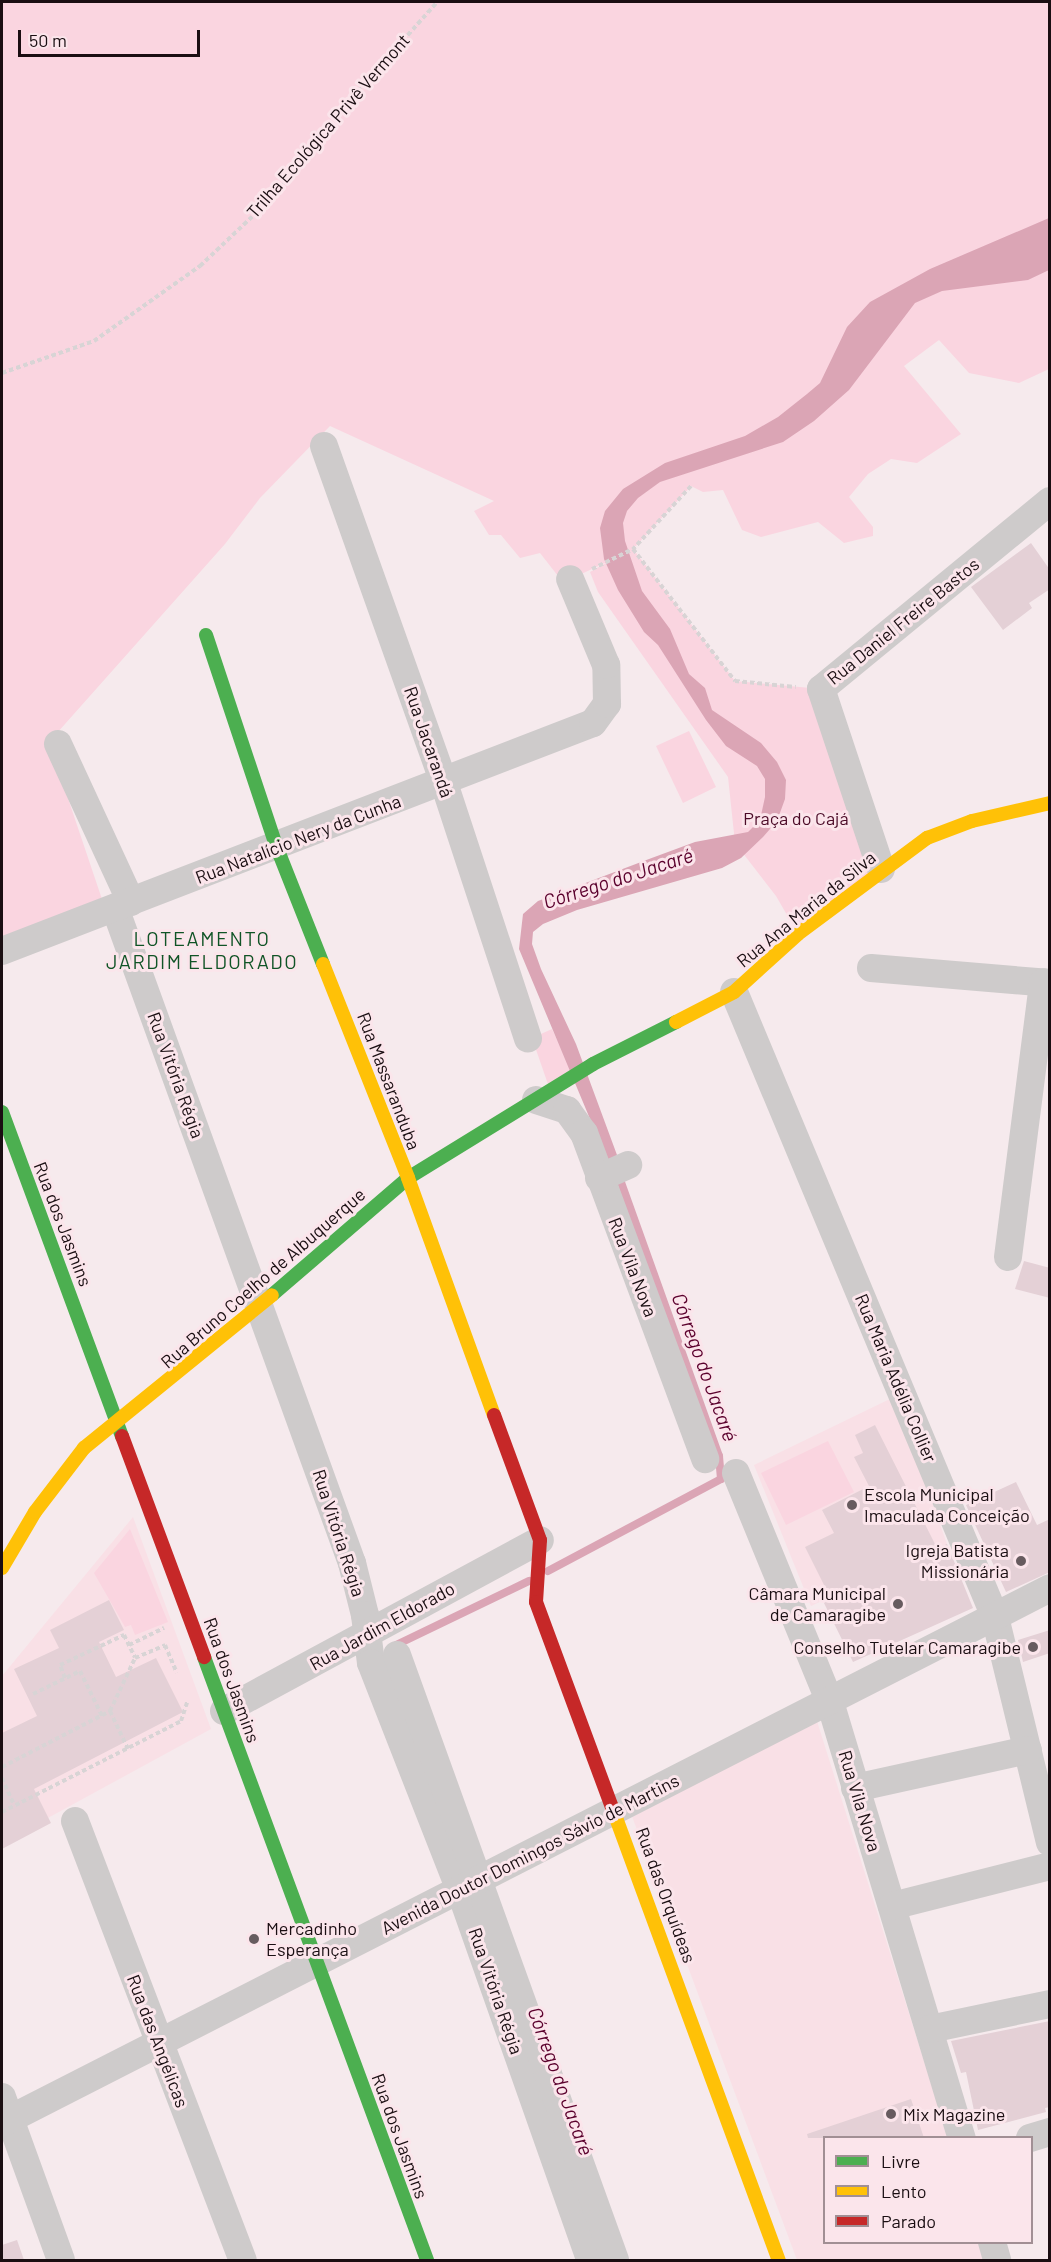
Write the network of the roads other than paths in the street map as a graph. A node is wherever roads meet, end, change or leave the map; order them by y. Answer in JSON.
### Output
{"nodes":[{"id":1,"x":324,"y":446,"type":"dead end"},
{"id":2,"x":1050,"y":501,"type":"edge"},
{"id":3,"x":577,"y":576,"type":"road end"},
{"id":4,"x":206,"y":635,"type":"dead end"},
{"id":5,"x":58,"y":744,"type":"dead end"},
{"id":6,"x":444,"y":783,"type":"junction"},
{"id":7,"x":1050,"y":803,"type":"edge"},
{"id":8,"x":277,"y":848,"type":"junction"},
{"id":9,"x":881,"y":869,"type":"junction"},
{"id":10,"x":123,"y":905,"type":"junction"},
{"id":11,"x":2,"y":951,"type":"edge"},
{"id":12,"x":871,"y":968,"type":"dead end"},
{"id":13,"x":1046,"y":983,"type":"edge"},
{"id":14,"x":734,"y":992,"type":"junction"},
{"id":15,"x":528,"y":1039,"type":"dead end"},
{"id":16,"x":592,"y":1064,"type":"joint"},
{"id":17,"x":542,"y":1097,"type":"junction"},
{"id":18,"x":2,"y":1112,"type":"edge"},
{"id":19,"x":408,"y":1178,"type":"junction"},
{"id":20,"x":1008,"y":1257,"type":"dead end"},
{"id":21,"x":260,"y":1305,"type":"junction"},
{"id":22,"x":119,"y":1422,"type":"junction"},
{"id":23,"x":705,"y":1459,"type":"dead end"},
{"id":24,"x":736,"y":1473,"type":"dead end"},
{"id":25,"x":540,"y":1544,"type":"junction"},
{"id":26,"x":2,"y":1568,"type":"edge"},
{"id":27,"x":1050,"y":1588,"type":"edge"},
{"id":28,"x":995,"y":1617,"type":"junction"},
{"id":29,"x":366,"y":1636,"type":"junction"},
{"id":30,"x":397,"y":1655,"type":"dead end"},
{"id":31,"x":220,"y":1700,"type":"junction"},
{"id":32,"x":830,"y":1702,"type":"junction"},
{"id":33,"x":1028,"y":1750,"type":"junction"},
{"id":34,"x":855,"y":1788,"type":"junction"},
{"id":35,"x":616,"y":1810,"type":"junction"},
{"id":36,"x":75,"y":1821,"type":"dead end"},
{"id":37,"x":1050,"y":1842,"type":"edge"},
{"id":38,"x":1050,"y":1866,"type":"edge"},
{"id":39,"x":470,"y":1885,"type":"junction"},
{"id":40,"x":892,"y":1906,"type":"junction"},
{"id":41,"x":316,"y":1963,"type":"junction"},
{"id":42,"x":1050,"y":2004,"type":"edge"},
{"id":43,"x":930,"y":2029,"type":"junction"},
{"id":44,"x":158,"y":2042,"type":"junction"},
{"id":45,"x":4,"y":2113,"type":"edge"},
{"id":46,"x":1050,"y":2132,"type":"edge"},
{"id":47,"x":961,"y":2136,"type":"edge"},
{"id":48,"x":1033,"y":2137,"type":"edge"},
{"id":49,"x":993,"y":2244,"type":"edge"},
{"id":50,"x":61,"y":2260,"type":"edge"},
{"id":51,"x":243,"y":2260,"type":"edge"},
{"id":52,"x":427,"y":2260,"type":"edge"},
{"id":53,"x":590,"y":2260,"type":"edge"},
{"id":54,"x":615,"y":2260,"type":"edge"},
{"id":55,"x":779,"y":2260,"type":"edge"},
{"id":56,"x":997,"y":2260,"type":"edge"}],
"edges":[{"from":1,"to":6,"type":"street","name":"Rua Jacarandá"},
{"from":2,"to":9,"type":"street","name":"Rua Daniel Freire Bastos"},
{"from":3,"to":6,"type":"street","name":"Rua Natalício Nery da Cunha"},
{"from":4,"to":8,"type":"street","name":"Rua Massaranduba"},
{"from":5,"to":10,"type":"street","name":"Rua Vitória Régia"},
{"from":6,"to":8,"type":"street","name":"Rua Natalício Nery da Cunha"},
{"from":6,"to":15,"type":"street","name":"Rua Jacarandá"},
{"from":7,"to":9,"type":"street","name":"Rua Ana Maria da Silva"},
{"from":8,"to":10,"type":"street","name":"Rua Natalício Nery da Cunha"},
{"from":8,"to":19,"type":"street","name":"Rua Massaranduba"},
{"from":9,"to":14,"type":"street","name":"Rua Ana Maria da Silva"},
{"from":10,"to":11,"type":"street","name":"Rua Natalício Nery da Cunha"},
{"from":10,"to":21,"type":"street","name":"Rua Vitória Régia"},
{"from":12,"to":13,"type":"street"},
{"from":13,"to":20,"type":"street"},
{"from":14,"to":16,"type":"street","name":"Rua Ana Maria da Silva"},
{"from":14,"to":28,"type":"street","name":"Rua Maria Adélia Collier"},
{"from":16,"to":17,"type":"street","name":"Rua Bruno Coelho de Albuquerque"},
{"from":17,"to":19,"type":"street","name":"Rua Bruno Coelho de Albuquerque"},
{"from":17,"to":23,"type":"street","name":"Rua Vila Nova"},
{"from":18,"to":22,"type":"street","name":"Rua dos Jasmins"},
{"from":19,"to":21,"type":"street","name":"Rua Bruno Coelho de Albuquerque"},
{"from":19,"to":25,"type":"street","name":"Rua Massaranduba"},
{"from":21,"to":22,"type":"street","name":"Rua Bruno Coelho de Albuquerque"},
{"from":21,"to":29,"type":"street","name":"Rua Vitória Régia"},
{"from":22,"to":26,"type":"street","name":"Rua Bruno Coelho de Albuquerque"},
{"from":22,"to":31,"type":"street","name":"Rua dos Jasmins"},
{"from":24,"to":32,"type":"street","name":"Rua Vila Nova"},
{"from":25,"to":29,"type":"street","name":"Rua Jardim Eldorado"},
{"from":25,"to":35,"type":"street","name":"Rua das Orquídeas"},
{"from":27,"to":28,"type":"street","name":"Avenida Doutor Domingos Sávio de Martins"},
{"from":28,"to":32,"type":"street","name":"Avenida Doutor Domingos Sávio de Martins"},
{"from":28,"to":33,"type":"street","name":"Rua Maria Adélia Collier"},
{"from":29,"to":31,"type":"street","name":"Rua Jardim Eldorado"},
{"from":29,"to":39,"type":"street","name":"Rua Vitória Régia"},
{"from":30,"to":39,"type":"street","name":"Rua Vitória Régia"},
{"from":31,"to":41,"type":"street","name":"Rua dos Jasmins"},
{"from":32,"to":34,"type":"street","name":"Rua Vila Nova"},
{"from":32,"to":35,"type":"street","name":"Avenida Doutor Domingos Sávio de Martins"},
{"from":33,"to":34,"type":"street"},
{"from":33,"to":37,"type":"street","name":"Rua Maria Adélia Collier"},
{"from":34,"to":40,"type":"street","name":"Rua Vila Nova"},
{"from":35,"to":39,"type":"street","name":"Avenida Doutor Domingos Sávio de Martins"},
{"from":35,"to":55,"type":"street","name":"Rua das Orquídeas"},
{"from":36,"to":44,"type":"street","name":"Rua das Angélicas"},
{"from":38,"to":40,"type":"street"},
{"from":39,"to":41,"type":"street","name":"Avenida Doutor Domingos Sávio de Martins"},
{"from":39,"to":53,"type":"street","name":"Rua Vitória Régia"},
{"from":39,"to":54,"type":"street","name":"Rua Vitória Régia"},
{"from":40,"to":43,"type":"street","name":"Rua Vila Nova"},
{"from":41,"to":44,"type":"street","name":"Avenida Doutor Domingos Sávio de Martins"},
{"from":41,"to":52,"type":"street","name":"Rua dos Jasmins"},
{"from":42,"to":43,"type":"street"},
{"from":43,"to":47,"type":"street","name":"Rua Vila Nova"},
{"from":44,"to":45,"type":"street","name":"Avenida Doutor Domingos Sávio de Martins"},
{"from":44,"to":51,"type":"street","name":"Rua das Angélicas"},
{"from":45,"to":50,"type":"street"},
{"from":46,"to":48,"type":"street"},
{"from":49,"to":56,"type":"street"}]}
